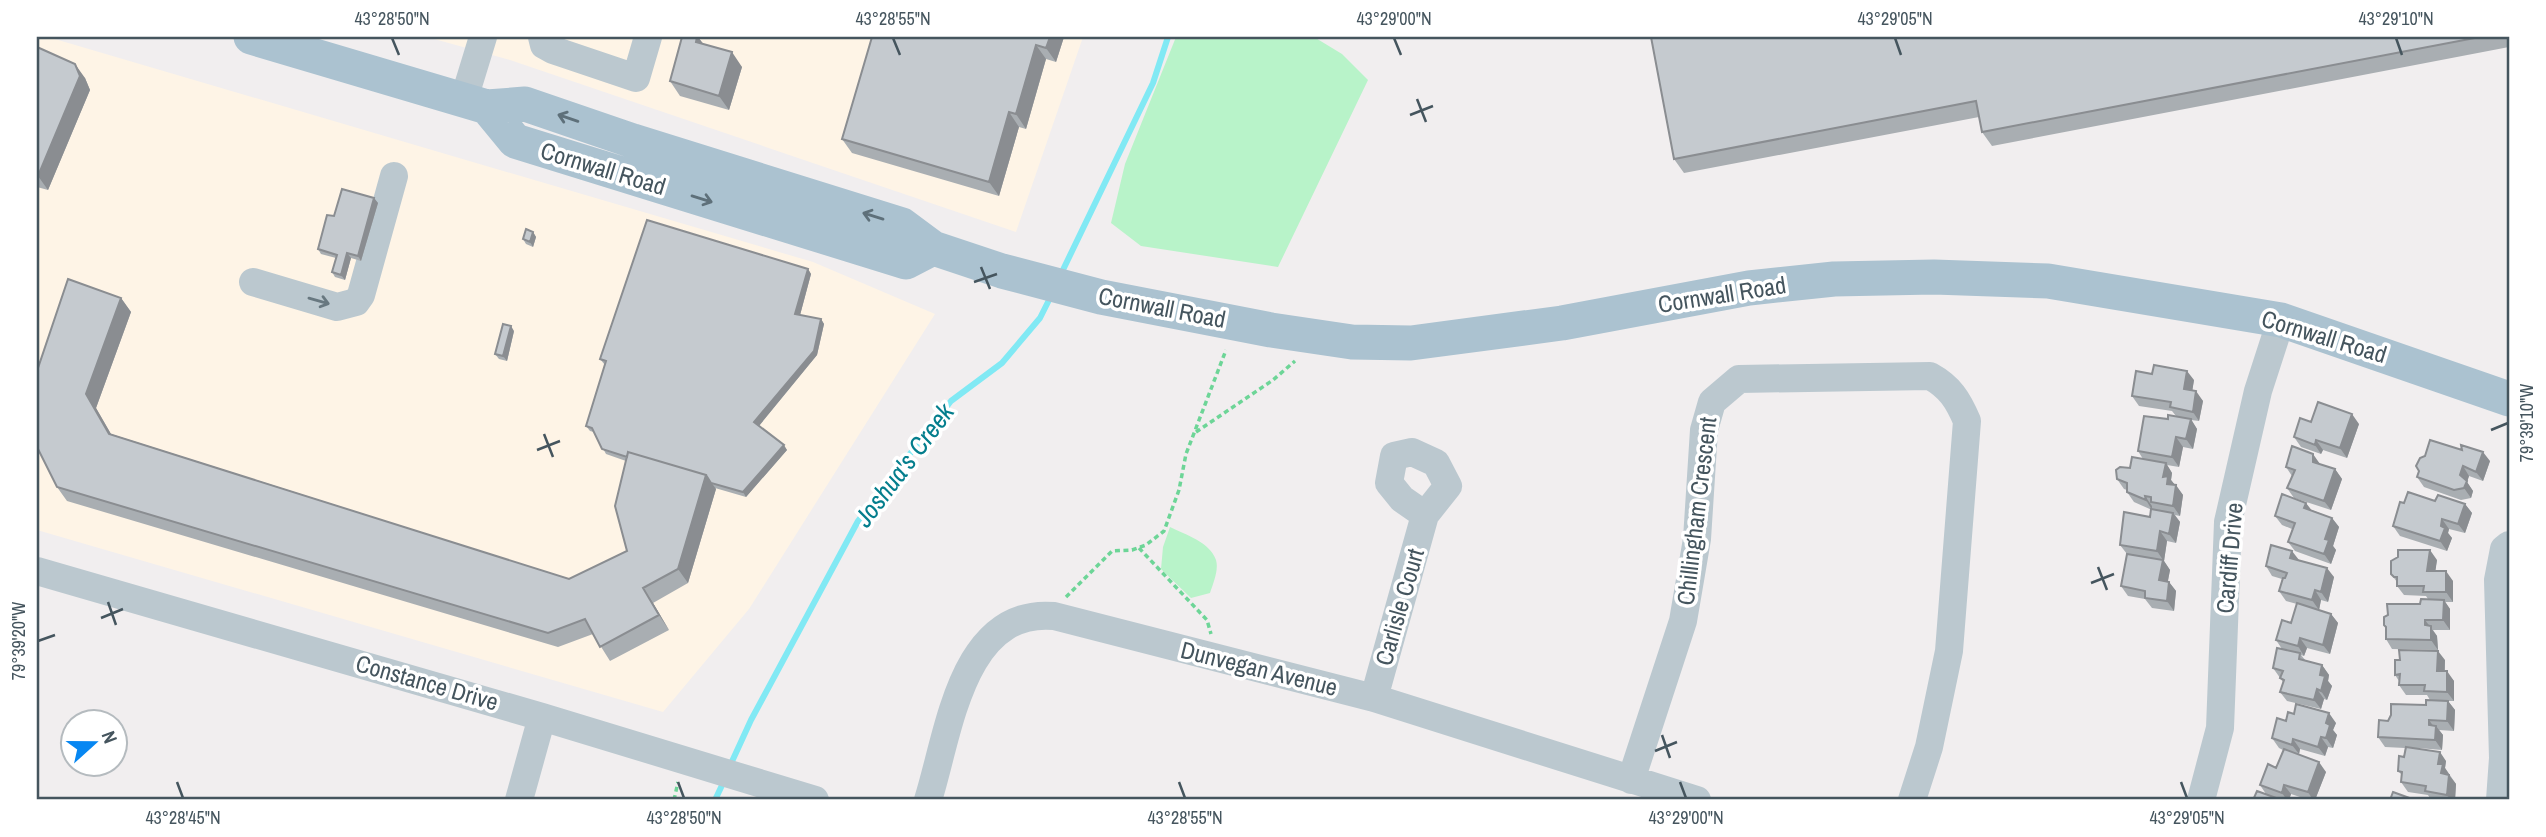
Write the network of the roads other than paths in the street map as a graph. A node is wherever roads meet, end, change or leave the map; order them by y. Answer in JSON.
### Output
{"nodes":[{"id":1,"x":251,"y":37,"type":"edge"},
{"id":2,"x":483,"y":37,"type":"edge"},
{"id":3,"x":542,"y":37,"type":"edge"},
{"id":4,"x":648,"y":37,"type":"edge"},
{"id":5,"x":476,"y":103,"type":"junction"},
{"id":6,"x":394,"y":176,"type":"dead end"},
{"id":7,"x":253,"y":282,"type":"dead end"},
{"id":8,"x":2281,"y":320,"type":"junction"},
{"id":9,"x":2509,"y":399,"type":"edge"},
{"id":10,"x":1425,"y":515,"type":"dead end"},
{"id":11,"x":2509,"y":545,"type":"edge"},
{"id":12,"x":37,"y":571,"type":"edge"},
{"id":13,"x":1374,"y":698,"type":"junction"},
{"id":14,"x":542,"y":717,"type":"junction"},
{"id":15,"x":1631,"y":779,"type":"junction"},
{"id":16,"x":519,"y":800,"type":"edge"},
{"id":17,"x":815,"y":800,"type":"edge"},
{"id":18,"x":928,"y":800,"type":"edge"},
{"id":19,"x":1696,"y":800,"type":"edge"},
{"id":20,"x":1912,"y":800,"type":"edge"},
{"id":21,"x":2201,"y":800,"type":"edge"},
{"id":22,"x":2500,"y":800,"type":"edge"}],
"edges":[{"from":1,"to":5,"type":"main road","name":"Cornwall Road"},
{"from":2,"to":5,"type":"street"},
{"from":3,"to":4,"type":"street"},
{"from":5,"to":8,"type":"main road","name":"Cornwall Road"},
{"from":7,"to":6,"type":"street","one_way":true},
{"from":8,"to":9,"type":"main road","name":"Cornwall Road"},
{"from":8,"to":21,"type":"street","name":"Cardiff Drive"},
{"from":10,"to":13,"type":"street","name":"Carlisle Court"},
{"from":11,"to":22,"type":"street"},
{"from":12,"to":14,"type":"street","name":"Constance Drive"},
{"from":13,"to":15,"type":"street","name":"Dunvegan Avenue"},
{"from":13,"to":18,"type":"street","name":"Dunvegan Avenue"},
{"from":14,"to":16,"type":"street"},
{"from":14,"to":17,"type":"street","name":"Constance Drive"},
{"from":15,"to":19,"type":"street","name":"Dunvegan Avenue"},
{"from":15,"to":20,"type":"street","name":"Chillingham Crescent"}]}
